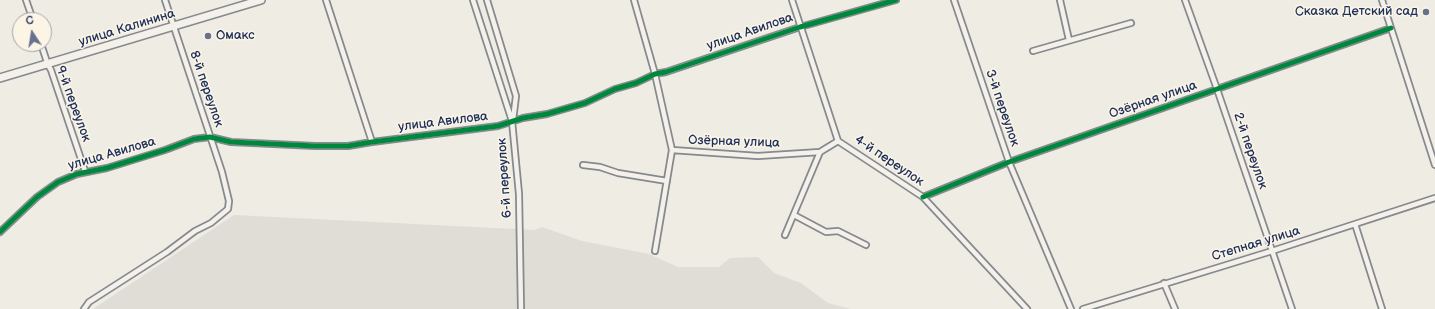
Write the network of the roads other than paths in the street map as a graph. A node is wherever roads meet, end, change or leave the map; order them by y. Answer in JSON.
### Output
{"nodes":[{"id":1,"x":26,"y":0,"type":"edge"},
{"id":2,"x":165,"y":0,"type":"edge"},
{"id":3,"x":261,"y":0,"type":"edge"},
{"id":4,"x":326,"y":0,"type":"edge"},
{"id":5,"x":473,"y":0,"type":"edge"},
{"id":6,"x":487,"y":0,"type":"edge"},
{"id":7,"x":634,"y":0,"type":"edge"},
{"id":8,"x":792,"y":0,"type":"edge"},
{"id":9,"x":896,"y":0,"type":"edge"},
{"id":10,"x":954,"y":0,"type":"edge"},
{"id":11,"x":1060,"y":0,"type":"edge"},
{"id":12,"x":1185,"y":0,"type":"edge"},
{"id":13,"x":1382,"y":0,"type":"edge"},
{"id":14,"x":30,"y":12,"type":"edge"},
{"id":15,"x":1131,"y":23,"type":"dead end"},
{"id":16,"x":173,"y":26,"type":"junction"},
{"id":17,"x":800,"y":27,"type":"junction"},
{"id":18,"x":1391,"y":28,"type":"junction"},
{"id":19,"x":1069,"y":40,"type":"junction"},
{"id":20,"x":1033,"y":51,"type":"dead end"},
{"id":21,"x":44,"y":52,"type":"edge"},
{"id":22,"x":48,"y":65,"type":"junction"},
{"id":23,"x":655,"y":74,"type":"junction"},
{"id":24,"x":0,"y":78,"type":"edge"},
{"id":25,"x":1217,"y":89,"type":"junction"},
{"id":26,"x":512,"y":121,"type":"junction"},
{"id":27,"x":210,"y":136,"type":"junction"},
{"id":28,"x":838,"y":141,"type":"junction"},
{"id":29,"x":372,"y":142,"type":"junction"},
{"id":30,"x":672,"y":150,"type":"junction"},
{"id":31,"x":820,"y":152,"type":"junction"},
{"id":32,"x":1009,"y":162,"type":"junction"},
{"id":33,"x":583,"y":165,"type":"dead end"},
{"id":34,"x":1435,"y":165,"type":"edge"},
{"id":35,"x":85,"y":171,"type":"junction"},
{"id":36,"x":667,"y":182,"type":"junction"},
{"id":37,"x":923,"y":197,"type":"junction"},
{"id":38,"x":1435,"y":198,"type":"edge"},
{"id":39,"x":794,"y":215,"type":"junction"},
{"id":40,"x":1355,"y":224,"type":"junction"},
{"id":41,"x":0,"y":232,"type":"edge"},
{"id":42,"x":785,"y":235,"type":"dead end"},
{"id":43,"x":866,"y":245,"type":"dead end"},
{"id":44,"x":655,"y":251,"type":"dead end"},
{"id":45,"x":1272,"y":251,"type":"junction"},
{"id":46,"x":1164,"y":283,"type":"junction"},
{"id":47,"x":84,"y":309,"type":"edge"},
{"id":48,"x":521,"y":309,"type":"edge"},
{"id":49,"x":1027,"y":309,"type":"edge"},
{"id":50,"x":1071,"y":309,"type":"edge"},
{"id":51,"x":1083,"y":309,"type":"edge"},
{"id":52,"x":1175,"y":309,"type":"edge"},
{"id":53,"x":1292,"y":309,"type":"edge"},
{"id":54,"x":1382,"y":309,"type":"edge"}],
"edges":[{"from":1,"to":14,"type":"street"},
{"from":2,"to":16,"type":"street","name":"8-й переулок"},
{"from":3,"to":16,"type":"main road","name":"улица Калинина"},
{"from":4,"to":29,"type":"street"},
{"from":5,"to":26,"type":"street"},
{"from":6,"to":26,"type":"street"},
{"from":7,"to":23,"type":"street"},
{"from":8,"to":17,"type":"street","name":"4-й переулок"},
{"from":9,"to":17,"type":"street","name":"улица Авилова"},
{"from":10,"to":32,"type":"street","name":"3-й переулок"},
{"from":11,"to":19,"type":"street"},
{"from":12,"to":25,"type":"street","name":"2-й переулок"},
{"from":13,"to":18,"type":"street"},
{"from":15,"to":19,"type":"street"},
{"from":16,"to":22,"type":"main road","name":"улица Калинина"},
{"from":16,"to":27,"type":"street","name":"8-й переулок"},
{"from":17,"to":23,"type":"street","name":"улица Авилова"},
{"from":17,"to":28,"type":"street","name":"4-й переулок"},
{"from":18,"to":25,"type":"street","name":"Озёрная улица"},
{"from":18,"to":34,"type":"street"},
{"from":19,"to":20,"type":"street"},
{"from":21,"to":22,"type":"street","name":"9-й переулок"},
{"from":22,"to":24,"type":"main road","name":"улица Калинина"},
{"from":22,"to":35,"type":"street","name":"9-й переулок"},
{"from":23,"to":26,"type":"street","name":"улица Авилова"},
{"from":23,"to":30,"type":"street"},
{"from":25,"to":32,"type":"street","name":"Озёрная улица"},
{"from":25,"to":45,"type":"street","name":"2-й переулок"},
{"from":26,"to":29,"type":"street","name":"улица Авилова"},
{"from":26,"to":48,"type":"street","name":"6-й переулок"},
{"from":27,"to":29,"type":"street","name":"улица Авилова"},
{"from":27,"to":35,"type":"street","name":"улица Авилова"},
{"from":27,"to":47,"type":"street","name":"8-й переулок"},
{"from":28,"to":31,"type":"street"},
{"from":28,"to":37,"type":"street","name":"4-й переулок"},
{"from":30,"to":31,"type":"street","name":"Озёрная улица"},
{"from":30,"to":36,"type":"street"},
{"from":31,"to":39,"type":"street"},
{"from":32,"to":37,"type":"street","name":"Озёрная улица"},
{"from":32,"to":50,"type":"street","name":"3-й переулок"},
{"from":33,"to":36,"type":"street"},
{"from":35,"to":41,"type":"street","name":"улица Авилова"},
{"from":36,"to":44,"type":"street"},
{"from":37,"to":49,"type":"street","name":"4-й переулок"},
{"from":38,"to":40,"type":"street","name":"Степная улица"},
{"from":39,"to":42,"type":"street"},
{"from":39,"to":43,"type":"street"},
{"from":40,"to":45,"type":"street","name":"Степная улица"},
{"from":40,"to":54,"type":"street"},
{"from":45,"to":46,"type":"street","name":"Степная улица"},
{"from":45,"to":53,"type":"street","name":"2-й переулок"},
{"from":46,"to":51,"type":"street","name":"Степная улица"},
{"from":46,"to":52,"type":"street"}]}
